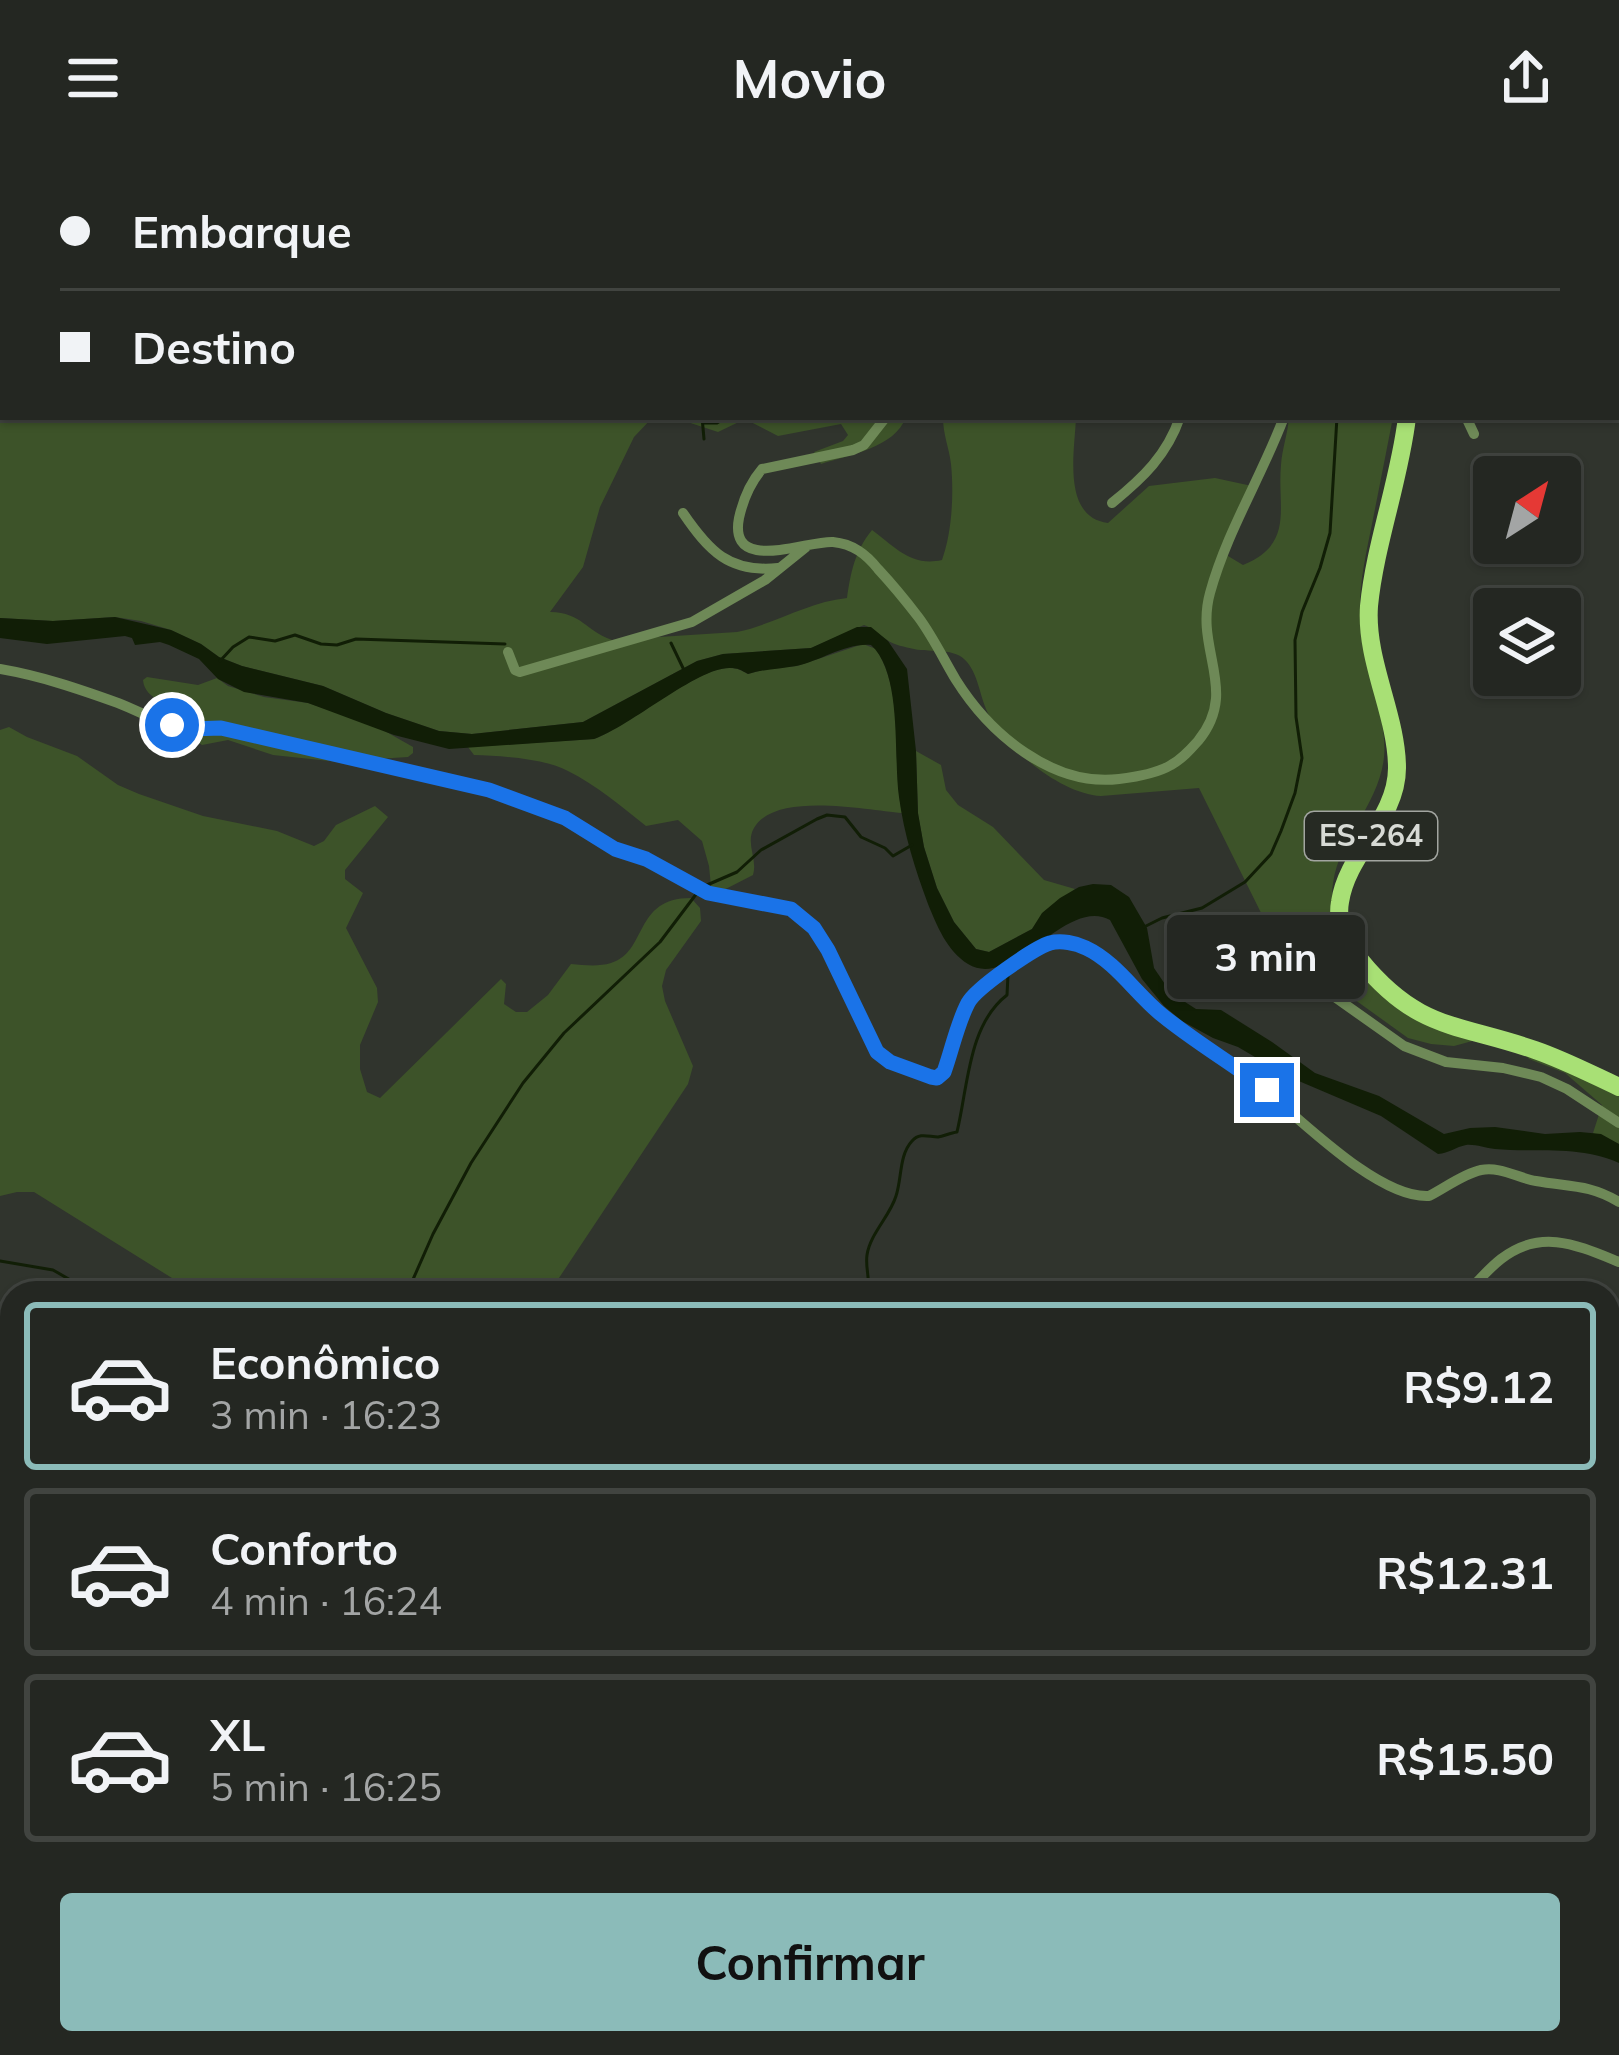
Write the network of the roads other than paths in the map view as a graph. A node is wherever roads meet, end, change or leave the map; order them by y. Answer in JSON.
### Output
{"nodes":[{"id":1,"x":884,"y":420,"type":"edge"},
{"id":2,"x":1179,"y":420,"type":"edge"},
{"id":3,"x":1283,"y":420,"type":"edge"},
{"id":4,"x":1406,"y":420,"type":"edge"},
{"id":5,"x":1467,"y":420,"type":"edge"},
{"id":6,"x":1474,"y":434,"type":"dead end"},
{"id":7,"x":1112,"y":503,"type":"dead end"},
{"id":8,"x":683,"y":513,"type":"dead end"},
{"id":9,"x":808,"y":545,"type":"junction"},
{"id":10,"x":782,"y":568,"type":"junction"},
{"id":11,"x":508,"y":652,"type":"dead end"},
{"id":12,"x":0,"y":670,"type":"edge"},
{"id":13,"x":1257,"y":942,"type":"dead end"},
{"id":14,"x":1619,"y":1087,"type":"edge"},
{"id":15,"x":1619,"y":1123,"type":"edge"},
{"id":16,"x":1619,"y":1202,"type":"edge"},
{"id":17,"x":1619,"y":1262,"type":"edge"},
{"id":18,"x":1478,"y":1281,"type":"edge"}],
"edges":[{"from":1,"to":9,"type":"street"},
{"from":2,"to":7,"type":"street"},
{"from":3,"to":9,"type":"street"},
{"from":4,"to":14,"type":"main road","number":"ES-264"},
{"from":5,"to":6,"type":"street"},
{"from":8,"to":10,"type":"street"},
{"from":9,"to":10,"type":"street"},
{"from":10,"to":11,"type":"street"},
{"from":12,"to":16,"type":"street"},
{"from":13,"to":15,"type":"street"},
{"from":17,"to":18,"type":"street"}]}
